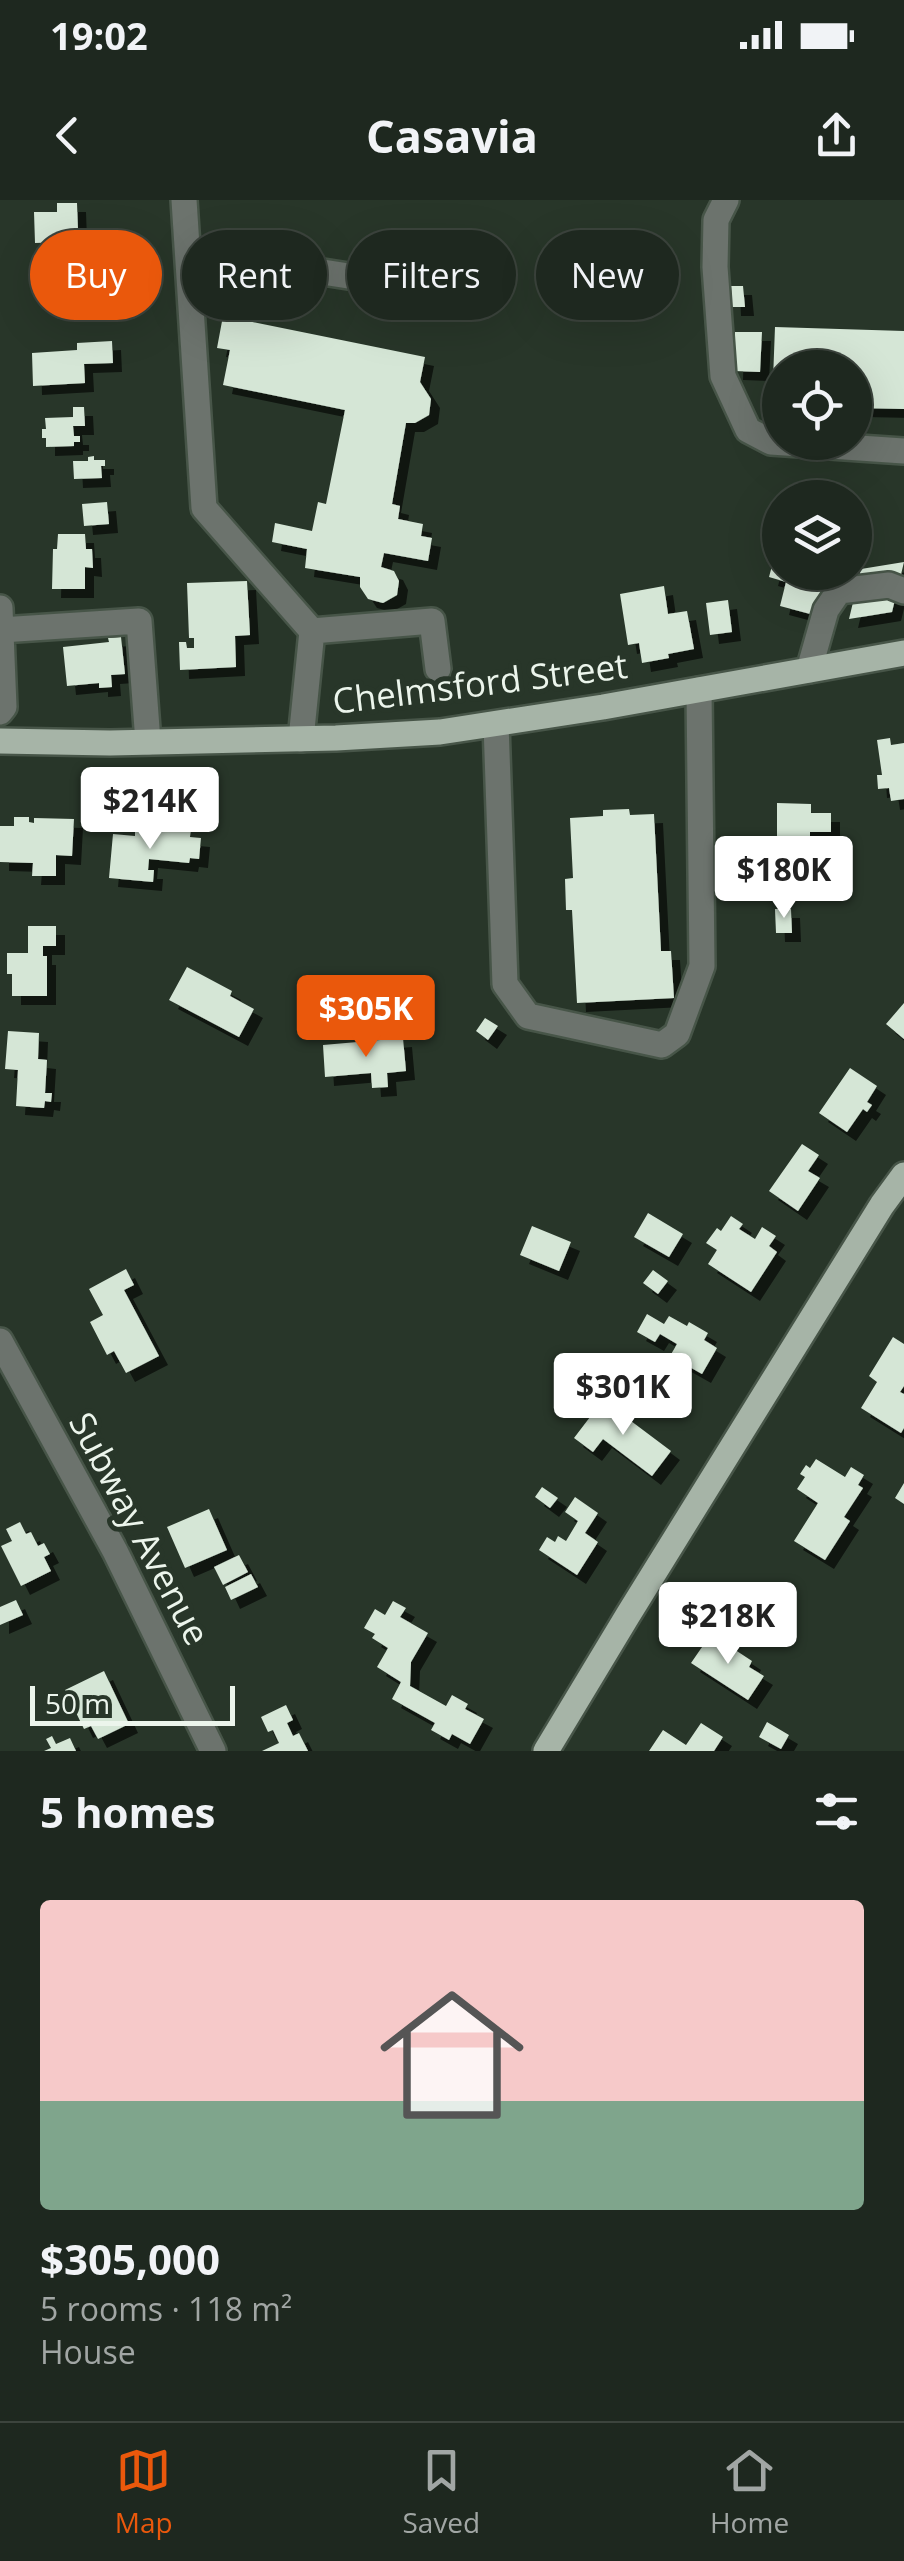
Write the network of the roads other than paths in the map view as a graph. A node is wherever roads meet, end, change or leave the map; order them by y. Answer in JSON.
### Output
{"nodes":[{"id":1,"x":184,"y":200,"type":"edge"},
{"id":2,"x":726,"y":200,"type":"edge"},
{"id":3,"x":186,"y":230,"type":"edge"},
{"id":4,"x":192,"y":320,"type":"edge"},
{"id":5,"x":904,"y":451,"type":"edge"},
{"id":6,"x":904,"y":591,"type":"edge"},
{"id":7,"x":0,"y":608,"type":"edge"},
{"id":8,"x":1,"y":630,"type":"edge"},
{"id":9,"x":312,"y":631,"type":"junction"},
{"id":10,"x":904,"y":654,"type":"edge"},
{"id":11,"x":438,"y":669,"type":"dead end"},
{"id":12,"x":810,"y":670,"type":"junction"},
{"id":13,"x":699,"y":690,"type":"junction"},
{"id":14,"x":0,"y":712,"type":"edge"},
{"id":15,"x":496,"y":724,"type":"junction"},
{"id":16,"x":301,"y":738,"type":"junction"},
{"id":17,"x":0,"y":741,"type":"edge"},
{"id":18,"x":148,"y":742,"type":"junction"},
{"id":19,"x":904,"y":1175,"type":"edge"},
{"id":20,"x":0,"y":1341,"type":"edge"},
{"id":21,"x":213,"y":1751,"type":"edge"},
{"id":22,"x":546,"y":1751,"type":"edge"}],
"edges":[{"from":1,"to":3,"type":"street"},
{"from":2,"to":5,"type":"street"},
{"from":4,"to":9,"type":"street"},
{"from":6,"to":12,"type":"street"},
{"from":7,"to":8,"type":"street"},
{"from":8,"to":14,"type":"street"},
{"from":8,"to":18,"type":"street"},
{"from":9,"to":11,"type":"street"},
{"from":9,"to":16,"type":"street"},
{"from":10,"to":12,"type":"main road","name":"Chelmsford Street"},
{"from":12,"to":13,"type":"main road","name":"Chelmsford Street"},
{"from":13,"to":15,"type":"main road","name":"Chelmsford Street"},
{"from":13,"to":15,"type":"street"},
{"from":15,"to":16,"type":"main road","name":"Chelmsford Street"},
{"from":16,"to":18,"type":"main road","name":"Chelmsford Street"},
{"from":17,"to":18,"type":"main road","name":"Chelmsford Street"},
{"from":19,"to":22,"type":"main road"},
{"from":20,"to":21,"type":"street","name":"Subway Avenue"}]}
